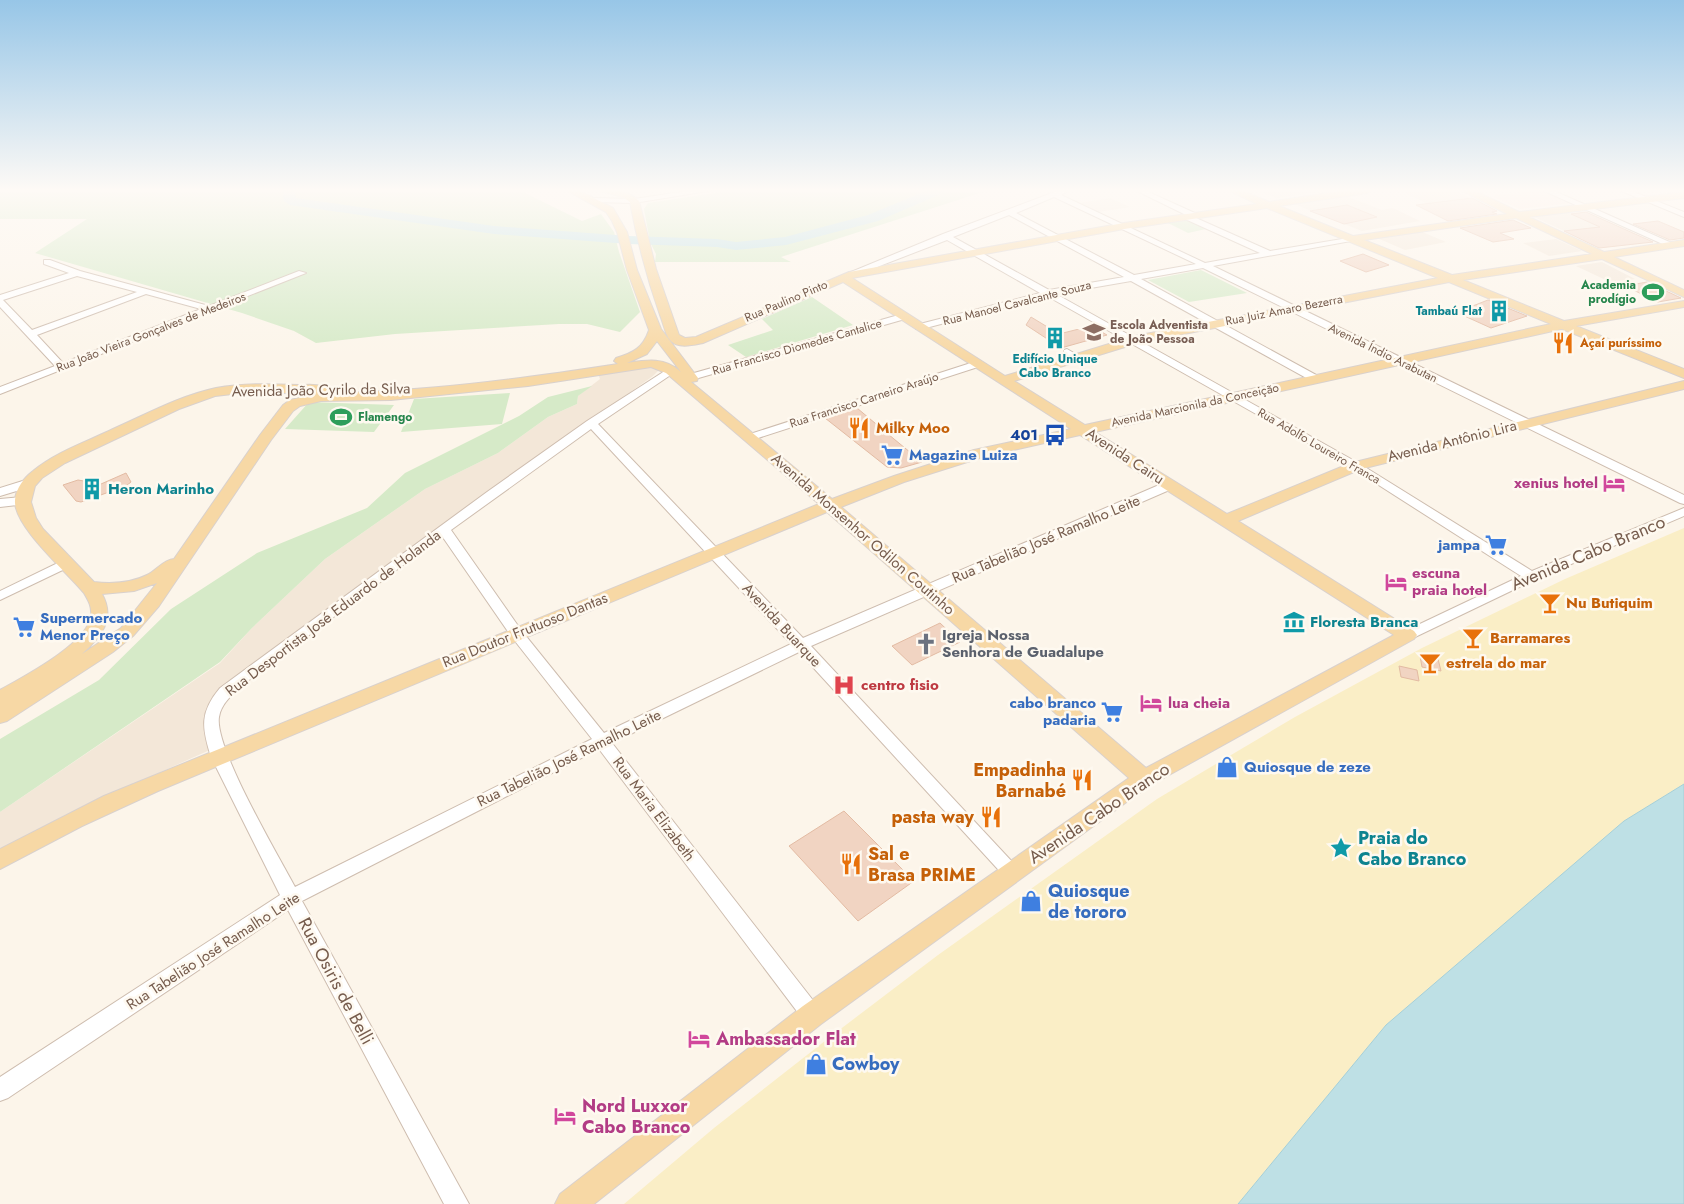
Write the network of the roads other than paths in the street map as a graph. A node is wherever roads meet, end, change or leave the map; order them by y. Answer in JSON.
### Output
{"nodes":[{"id":1,"x":626,"y":246,"type":"edge"},
{"id":2,"x":644,"y":246,"type":"edge"},
{"id":3,"x":922,"y":246,"type":"edge"},
{"id":4,"x":965,"y":246,"type":"edge"},
{"id":5,"x":1012,"y":246,"type":"edge"},
{"id":6,"x":1075,"y":246,"type":"edge"},
{"id":7,"x":1165,"y":246,"type":"edge"},
{"id":8,"x":1253,"y":246,"type":"edge"},
{"id":9,"x":1307,"y":246,"type":"edge"},
{"id":10,"x":1376,"y":246,"type":"edge"},
{"id":11,"x":1584,"y":246,"type":"edge"},
{"id":12,"x":1655,"y":246,"type":"edge"},
{"id":13,"x":978,"y":253,"type":"junction"},
{"id":14,"x":1267,"y":253,"type":"junction"},
{"id":15,"x":1600,"y":254,"type":"junction"},
{"id":16,"x":46,"y":262,"type":"dead end"},
{"id":17,"x":1201,"y":264,"type":"junction"},
{"id":18,"x":873,"y":267,"type":"junction"},
{"id":19,"x":77,"y":273,"type":"junction"},
{"id":20,"x":302,"y":273,"type":"dead end"},
{"id":21,"x":843,"y":277,"type":"junction"},
{"id":22,"x":1131,"y":277,"type":"junction"},
{"id":23,"x":1456,"y":278,"type":"junction"},
{"id":24,"x":147,"y":291,"type":"junction"},
{"id":25,"x":1049,"y":293,"type":"junction"},
{"id":26,"x":1684,"y":294,"type":"edge"},
{"id":27,"x":0,"y":300,"type":"edge"},
{"id":28,"x":1684,"y":304,"type":"edge"},
{"id":29,"x":1292,"y":308,"type":"junction"},
{"id":30,"x":210,"y":309,"type":"junction"},
{"id":31,"x":14,"y":316,"type":"junction"},
{"id":32,"x":902,"y":316,"type":"junction"},
{"id":33,"x":0,"y":320,"type":"edge"},
{"id":34,"x":1216,"y":323,"type":"junction"},
{"id":35,"x":1570,"y":323,"type":"junction"},
{"id":36,"x":919,"y":327,"type":"junction"},
{"id":37,"x":31,"y":334,"type":"junction"},
{"id":38,"x":653,"y":336,"type":"junction"},
{"id":39,"x":1135,"y":340,"type":"junction"},
{"id":40,"x":1398,"y":360,"type":"junction"},
{"id":41,"x":977,"y":364,"type":"junction"},
{"id":42,"x":61,"y":366,"type":"junction"},
{"id":43,"x":1684,"y":366,"type":"edge"},
{"id":44,"x":671,"y":370,"type":"junction"},
{"id":45,"x":1684,"y":374,"type":"edge"},
{"id":46,"x":691,"y":377,"type":"junction"},
{"id":47,"x":1314,"y":378,"type":"junction"},
{"id":48,"x":1004,"y":380,"type":"junction"},
{"id":49,"x":1684,"y":385,"type":"edge"},
{"id":50,"x":274,"y":388,"type":"junction"},
{"id":51,"x":0,"y":391,"type":"edge"},
{"id":52,"x":1234,"y":396,"type":"junction"},
{"id":53,"x":288,"y":408,"type":"junction"},
{"id":54,"x":716,"y":408,"type":"junction"},
{"id":55,"x":591,"y":423,"type":"junction"},
{"id":56,"x":1525,"y":423,"type":"junction"},
{"id":57,"x":1083,"y":429,"type":"junction"},
{"id":58,"x":751,"y":436,"type":"junction"},
{"id":59,"x":1356,"y":466,"type":"junction"},
{"id":60,"x":29,"y":483,"type":"junction"},
{"id":61,"x":1170,"y":485,"type":"junction"},
{"id":62,"x":0,"y":492,"type":"edge"},
{"id":63,"x":1684,"y":500,"type":"edge"},
{"id":64,"x":22,"y":501,"type":"junction"},
{"id":65,"x":0,"y":502,"type":"edge"},
{"id":66,"x":831,"y":505,"type":"junction"},
{"id":67,"x":1684,"y":512,"type":"edge"},
{"id":68,"x":1226,"y":520,"type":"junction"},
{"id":69,"x":444,"y":529,"type":"junction"},
{"id":70,"x":188,"y":548,"type":"junction"},
{"id":71,"x":714,"y":553,"type":"junction"},
{"id":72,"x":66,"y":563,"type":"junction"},
{"id":73,"x":1531,"y":576,"type":"junction"},
{"id":74,"x":90,"y":587,"type":"junction"},
{"id":75,"x":928,"y":590,"type":"junction"},
{"id":76,"x":0,"y":596,"type":"edge"},
{"id":77,"x":516,"y":634,"type":"junction"},
{"id":78,"x":1408,"y":635,"type":"junction"},
{"id":79,"x":801,"y":645,"type":"junction"},
{"id":80,"x":0,"y":699,"type":"edge"},
{"id":81,"x":0,"y":716,"type":"edge"},
{"id":82,"x":602,"y":741,"type":"junction"},
{"id":83,"x":219,"y":757,"type":"junction"},
{"id":84,"x":1144,"y":779,"type":"junction"},
{"id":85,"x":0,"y":860,"type":"edge"},
{"id":86,"x":1011,"y":872,"type":"junction"},
{"id":87,"x":291,"y":898,"type":"junction"},
{"id":88,"x":812,"y":1015,"type":"junction"},
{"id":89,"x":0,"y":1090,"type":"edge"},
{"id":90,"x":457,"y":1204,"type":"edge"},
{"id":91,"x":570,"y":1204,"type":"edge"}],
"edges":[{"from":1,"to":38,"type":"main road"},
{"from":2,"to":21,"type":"main road","name":"Rua Paulino Pinto"},
{"from":3,"to":18,"type":"street"},
{"from":4,"to":13,"type":"street","name":"Rua Adolfo Loureiro Franca"},
{"from":5,"to":13,"type":"main road","name":"Rua Paulino Pinto"},
{"from":6,"to":22,"type":"street"},
{"from":7,"to":17,"type":"street","name":"Avenida Índio Arabutan"},
{"from":8,"to":14,"type":"street"},
{"from":9,"to":14,"type":"street","name":"Rua Manoel Cavalcante Souza"},
{"from":10,"to":23,"type":"main road"},
{"from":11,"to":15,"type":"main road"},
{"from":12,"to":15,"type":"main road","name":"Rua Juiz Amaro Bezerra"},
{"from":13,"to":18,"type":"main road","name":"Rua Paulino Pinto"},
{"from":13,"to":25,"type":"street","name":"Rua Adolfo Loureiro Franca"},
{"from":14,"to":17,"type":"street","name":"Rua Manoel Cavalcante Souza"},
{"from":15,"to":23,"type":"main road","name":"Rua Juiz Amaro Bezerra"},
{"from":15,"to":26,"type":"main road"},
{"from":16,"to":19,"type":"street"},
{"from":17,"to":22,"type":"street","name":"Rua Manoel Cavalcante Souza"},
{"from":17,"to":29,"type":"street","name":"Avenida Índio Arabutan"},
{"from":18,"to":21,"type":"main road","name":"Rua Paulino Pinto"},
{"from":19,"to":24,"type":"street"},
{"from":19,"to":27,"type":"street"},
{"from":20,"to":30,"type":"street","name":"Rua João Vieira Gonçalves de Medeiros"},
{"from":21,"to":32,"type":"main road","name":"Avenida Cairu"},
{"from":22,"to":25,"type":"street","name":"Rua Manoel Cavalcante Souza"},
{"from":22,"to":34,"type":"street"},
{"from":23,"to":29,"type":"main road","name":"Rua Juiz Amaro Bezerra"},
{"from":23,"to":35,"type":"main road"},
{"from":24,"to":30,"type":"street"},
{"from":24,"to":37,"type":"street"},
{"from":25,"to":36,"type":"street","name":"Rua Manoel Cavalcante Souza"},
{"from":25,"to":39,"type":"street","name":"Rua Adolfo Loureiro Franca"},
{"from":27,"to":31,"type":"street"},
{"from":28,"to":35,"type":"main road","name":"Avenida Marcionila da Conceição"},
{"from":29,"to":34,"type":"main road","name":"Rua Juiz Amaro Bezerra"},
{"from":29,"to":40,"type":"street","name":"Avenida Índio Arabutan"},
{"from":30,"to":42,"type":"street","name":"Rua João Vieira Gonçalves de Medeiros"},
{"from":31,"to":33,"type":"street"},
{"from":31,"to":37,"type":"street"},
{"from":32,"to":36,"type":"main road","name":"Avenida Cairu"},
{"from":32,"to":46,"type":"street","name":"Rua Francisco Diomedes Cantalice"},
{"from":34,"to":39,"type":"main road","name":"Rua Juiz Amaro Bezerra"},
{"from":34,"to":47,"type":"street"},
{"from":35,"to":40,"type":"main road","name":"Avenida Marcionila da Conceição"},
{"from":35,"to":43,"type":"main road"},
{"from":35,"to":45,"type":"main road"},
{"from":36,"to":41,"type":"main road","name":"Avenida Cairu"},
{"from":37,"to":42,"type":"street"},
{"from":38,"to":46,"type":"main road"},
{"from":38,"to":50,"type":"main road","name":"Avenida João Cyrilo da Silva"},
{"from":39,"to":48,"type":"main road","name":"Rua Juiz Amaro Bezerra"},
{"from":39,"to":52,"type":"street","name":"Rua Adolfo Loureiro Franca"},
{"from":40,"to":47,"type":"main road","name":"Avenida Marcionila da Conceição"},
{"from":40,"to":56,"type":"street","name":"Avenida Índio Arabutan"},
{"from":41,"to":48,"type":"main road","name":"Avenida Cairu"},
{"from":41,"to":58,"type":"street","name":"Rua Francisco Carneiro Araújo"},
{"from":42,"to":51,"type":"street","name":"Rua João Vieira Gonçalves de Medeiros"},
{"from":44,"to":53,"type":"main road","name":"Avenida João Cyrilo da Silva"},
{"from":44,"to":54,"type":"main road","name":"Avenida Monsenhor Odilon Coutinho"},
{"from":44,"to":55,"type":"street","name":"Rua Desportista José Eduardo de Holanda"},
{"from":46,"to":54,"type":"main road"},
{"from":47,"to":52,"type":"main road","name":"Avenida Marcionila da Conceição"},
{"from":48,"to":57,"type":"main road","name":"Avenida Cairu"},
{"from":49,"to":56,"type":"main road","name":"Avenida Antônio Lira"},
{"from":50,"to":53,"type":"main road"},
{"from":50,"to":60,"type":"main road","name":"Avenida João Cyrilo da Silva"},
{"from":52,"to":57,"type":"main road","name":"Avenida Marcionila da Conceição"},
{"from":52,"to":59,"type":"street","name":"Rua Adolfo Loureiro Franca"},
{"from":53,"to":70,"type":"main road"},
{"from":54,"to":58,"type":"main road","name":"Avenida Monsenhor Odilon Coutinho"},
{"from":55,"to":69,"type":"street","name":"Rua Desportista José Eduardo de Holanda"},
{"from":55,"to":71,"type":"street","name":"Avenida Buarque"},
{"from":56,"to":59,"type":"main road","name":"Avenida Antônio Lira"},
{"from":56,"to":63,"type":"street","name":"Avenida Índio Arabutan"},
{"from":57,"to":61,"type":"main road","name":"Avenida Cairu"},
{"from":57,"to":66,"type":"main road","name":"Avenida Marcionila da Conceição"},
{"from":58,"to":66,"type":"main road","name":"Avenida Monsenhor Odilon Coutinho"},
{"from":59,"to":68,"type":"main road","name":"Avenida Antônio Lira"},
{"from":59,"to":73,"type":"street","name":"Rua Adolfo Loureiro Franca"},
{"from":60,"to":62,"type":"street"},
{"from":60,"to":64,"type":"main road"},
{"from":61,"to":68,"type":"main road","name":"Avenida Cairu"},
{"from":61,"to":75,"type":"street","name":"Rua Tabelião José Ramalho Leite"},
{"from":64,"to":65,"type":"street"},
{"from":64,"to":72,"type":"main road"},
{"from":66,"to":71,"type":"main road","name":"Rua Doutor Frutuoso Dantas"},
{"from":66,"to":75,"type":"main road","name":"Avenida Monsenhor Odilon Coutinho"},
{"from":67,"to":73,"type":"street","name":"Avenida Cabo Branco"},
{"from":68,"to":78,"type":"main road","name":"Avenida Cairu"},
{"from":69,"to":77,"type":"street","name":"Rua Maria Elizabeth"},
{"from":69,"to":83,"type":"street","name":"Rua Desportista José Eduardo de Holanda"},
{"from":70,"to":74,"type":"main road"},
{"from":70,"to":81,"type":"main road"},
{"from":71,"to":77,"type":"main road","name":"Rua Doutor Frutuoso Dantas"},
{"from":71,"to":79,"type":"street","name":"Avenida Buarque"},
{"from":72,"to":74,"type":"main road"},
{"from":72,"to":76,"type":"street"},
{"from":73,"to":78,"type":"street","name":"Avenida Cabo Branco"},
{"from":74,"to":80,"type":"main road"},
{"from":75,"to":79,"type":"street","name":"Rua Tabelião José Ramalho Leite"},
{"from":75,"to":84,"type":"main road","name":"Avenida Monsenhor Odilon Coutinho"},
{"from":77,"to":82,"type":"street","name":"Rua Maria Elizabeth"},
{"from":77,"to":83,"type":"main road","name":"Rua Doutor Frutuoso Dantas"},
{"from":78,"to":84,"type":"main road","name":"Avenida Cabo Branco"},
{"from":79,"to":82,"type":"street","name":"Rua Tabelião José Ramalho Leite"},
{"from":79,"to":86,"type":"street","name":"Avenida Buarque"},
{"from":82,"to":87,"type":"street","name":"Rua Tabelião José Ramalho Leite"},
{"from":82,"to":88,"type":"street","name":"Rua Maria Elizabeth"},
{"from":83,"to":85,"type":"main road"},
{"from":83,"to":87,"type":"street","name":"Rua Osiris de Belli"},
{"from":84,"to":86,"type":"main road","name":"Avenida Cabo Branco"},
{"from":86,"to":88,"type":"main road","name":"Avenida Cabo Branco"},
{"from":87,"to":89,"type":"street","name":"Rua Tabelião José Ramalho Leite"},
{"from":87,"to":90,"type":"street","name":"Rua Osiris de Belli"},
{"from":88,"to":91,"type":"main road","name":"Avenida Cabo Branco"}]}
